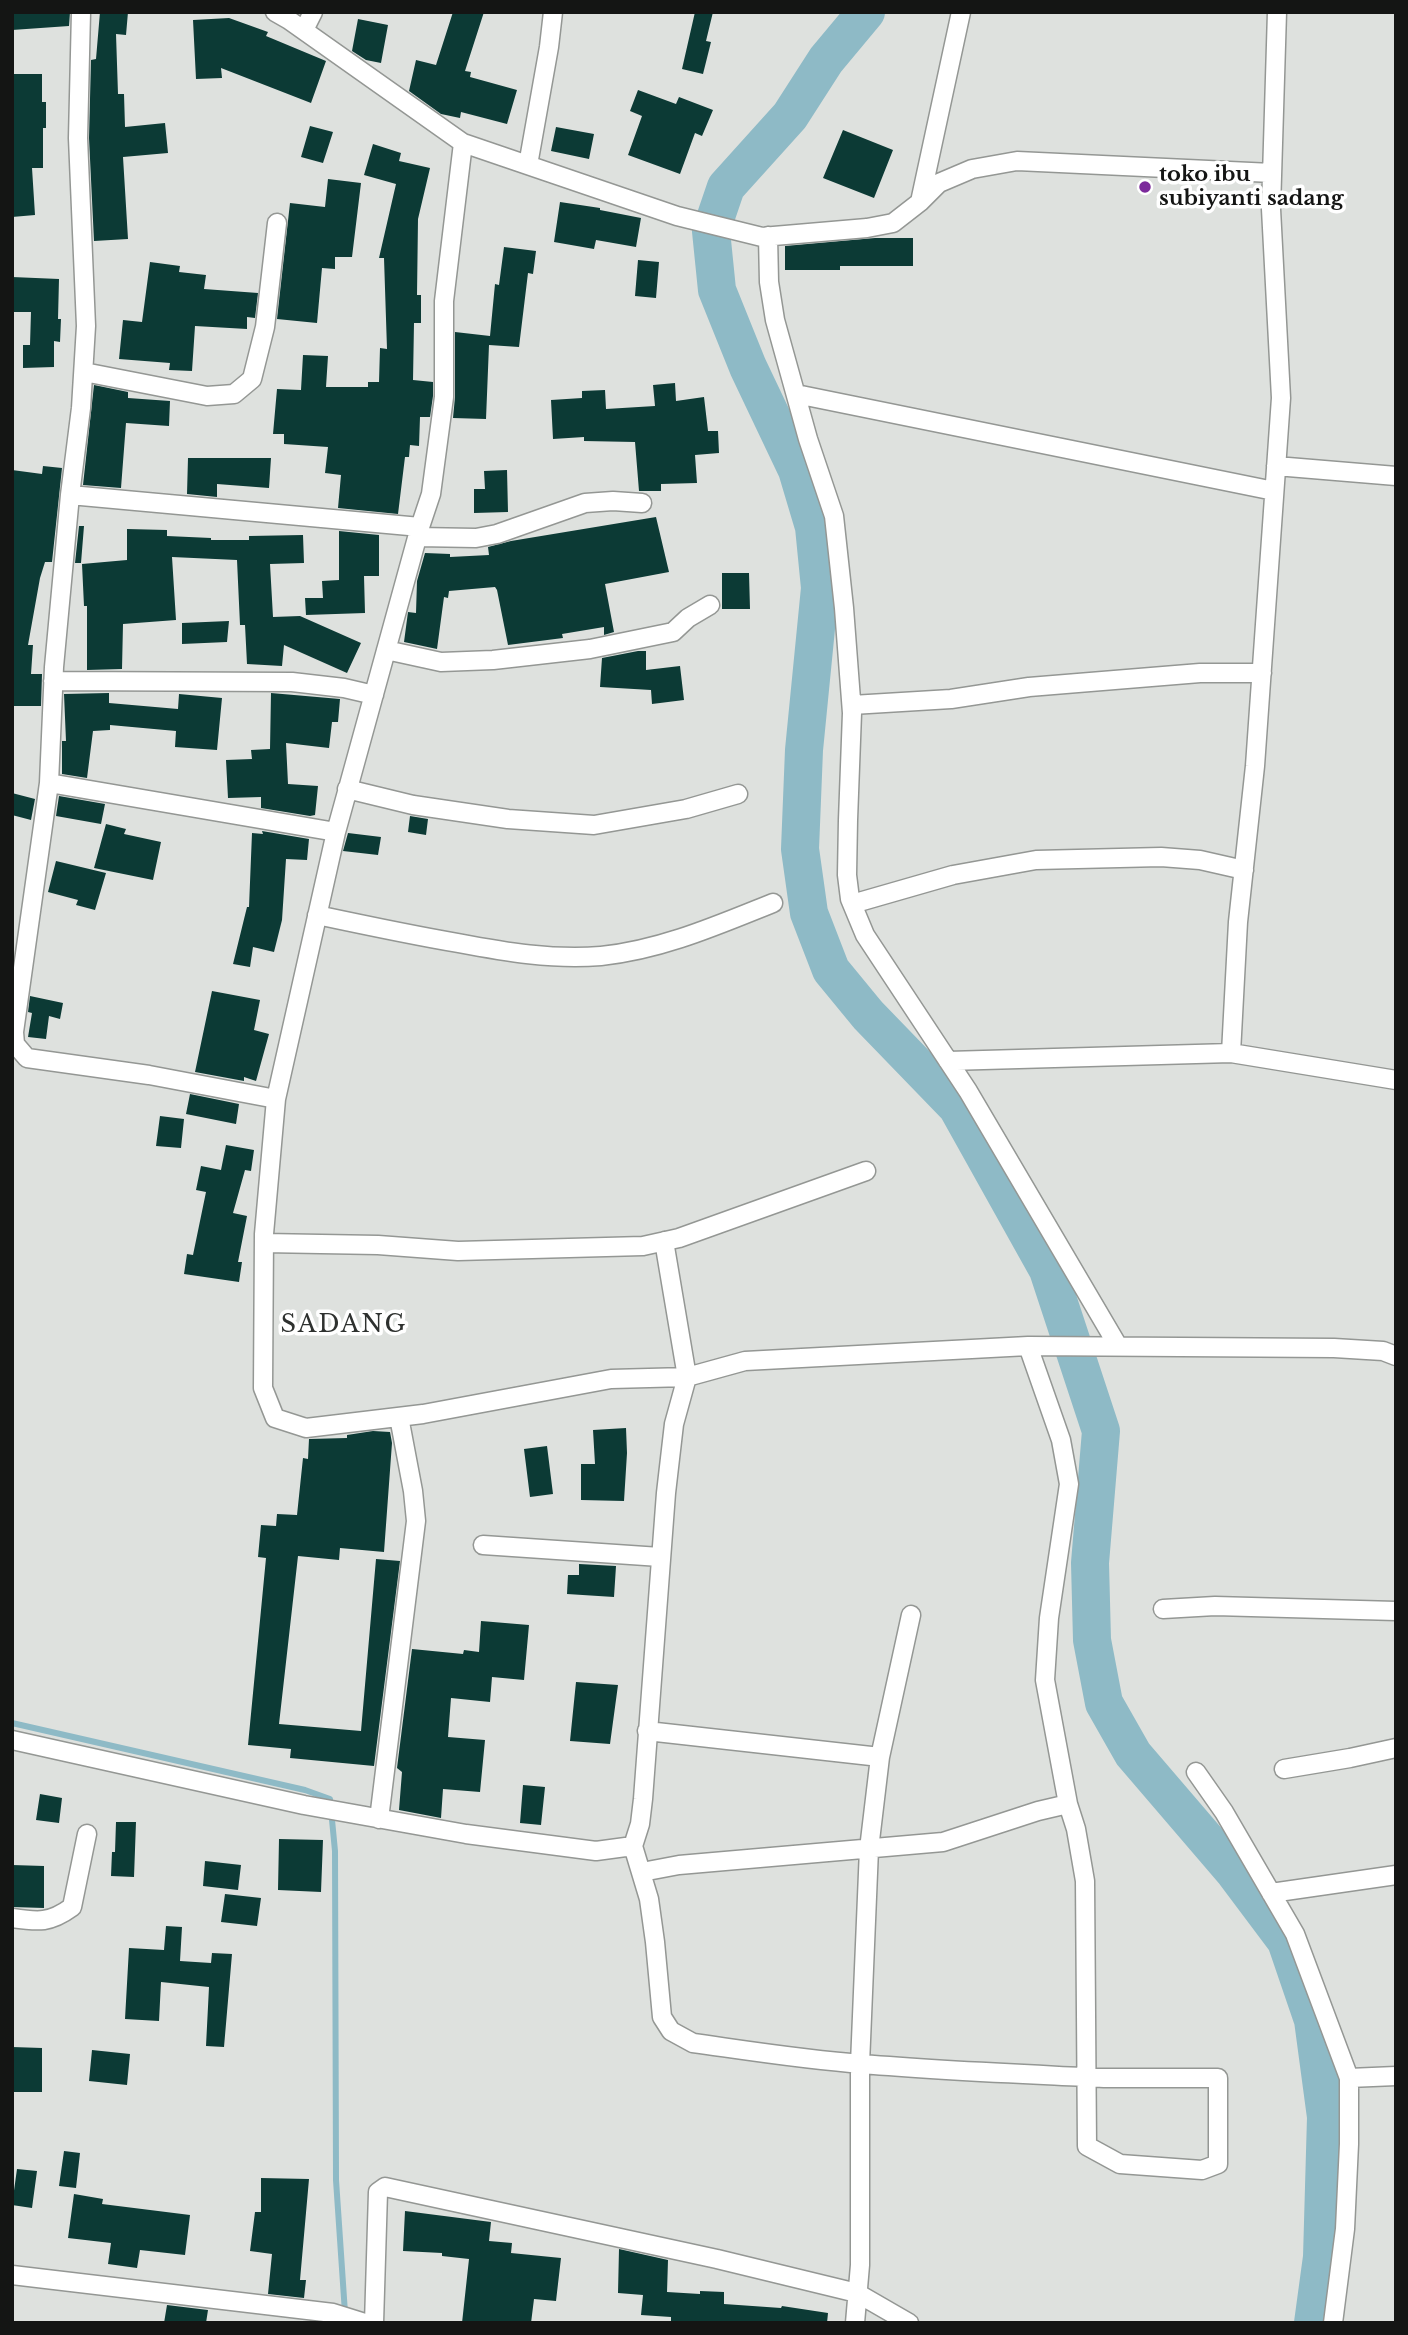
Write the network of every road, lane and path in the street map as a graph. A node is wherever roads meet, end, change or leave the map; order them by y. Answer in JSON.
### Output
{"nodes":[{"id":1,"x":80,"y":12,"type":"edge"},
{"id":2,"x":275,"y":12,"type":"edge"},
{"id":3,"x":313,"y":12,"type":"edge"},
{"id":4,"x":553,"y":12,"type":"edge"},
{"id":5,"x":961,"y":12,"type":"edge"},
{"id":6,"x":1278,"y":12,"type":"edge"},
{"id":7,"x":304,"y":30,"type":"junction"},
{"id":8,"x":463,"y":143,"type":"junction"},
{"id":9,"x":528,"y":165,"type":"junction"},
{"id":10,"x":1272,"y":173,"type":"junction"},
{"id":11,"x":920,"y":202,"type":"junction"},
{"id":12,"x":277,"y":223,"type":"dead end"},
{"id":13,"x":765,"y":237,"type":"junction"},
{"id":14,"x":84,"y":372,"type":"junction"},
{"id":15,"x":796,"y":394,"type":"junction"},
{"id":16,"x":1276,"y":466,"type":"junction"},
{"id":17,"x":1396,"y":475,"type":"edge"},
{"id":18,"x":1274,"y":491,"type":"junction"},
{"id":19,"x":70,"y":495,"type":"junction"},
{"id":20,"x":642,"y":503,"type":"dead end"},
{"id":21,"x":418,"y":532,"type":"junction"},
{"id":22,"x":710,"y":605,"type":"dead end"},
{"id":23,"x":386,"y":650,"type":"junction"},
{"id":24,"x":1262,"y":673,"type":"junction"},
{"id":25,"x":53,"y":681,"type":"junction"},
{"id":26,"x":374,"y":695,"type":"junction"},
{"id":27,"x":852,"y":705,"type":"junction"},
{"id":28,"x":49,"y":783,"type":"junction"},
{"id":29,"x":348,"y":789,"type":"junction"},
{"id":30,"x":738,"y":794,"type":"dead end"},
{"id":31,"x":336,"y":832,"type":"junction"},
{"id":32,"x":1244,"y":870,"type":"junction"},
{"id":33,"x":773,"y":903,"type":"dead end"},
{"id":34,"x":852,"y":904,"type":"junction"},
{"id":35,"x":317,"y":915,"type":"junction"},
{"id":36,"x":1231,"y":1052,"type":"junction"},
{"id":37,"x":948,"y":1061,"type":"junction"},
{"id":38,"x":1396,"y":1080,"type":"edge"},
{"id":39,"x":276,"y":1099,"type":"junction"},
{"id":40,"x":866,"y":1171,"type":"dead end"},
{"id":41,"x":664,"y":1241,"type":"junction"},
{"id":42,"x":264,"y":1242,"type":"junction"},
{"id":43,"x":1028,"y":1346,"type":"junction"},
{"id":44,"x":1110,"y":1346,"type":"junction"},
{"id":45,"x":1396,"y":1356,"type":"edge"},
{"id":46,"x":687,"y":1377,"type":"junction"},
{"id":47,"x":398,"y":1417,"type":"junction"},
{"id":48,"x":483,"y":1545,"type":"dead end"},
{"id":49,"x":660,"y":1557,"type":"junction"},
{"id":50,"x":1163,"y":1609,"type":"dead end"},
{"id":51,"x":1396,"y":1611,"type":"edge"},
{"id":52,"x":911,"y":1615,"type":"dead end"},
{"id":53,"x":648,"y":1731,"type":"junction"},
{"id":54,"x":12,"y":1740,"type":"edge"},
{"id":55,"x":1396,"y":1748,"type":"edge"},
{"id":56,"x":880,"y":1757,"type":"junction"},
{"id":57,"x":1284,"y":1769,"type":"dead end"},
{"id":58,"x":1196,"y":1772,"type":"dead end"},
{"id":59,"x":1068,"y":1804,"type":"junction"},
{"id":60,"x":379,"y":1819,"type":"junction"},
{"id":61,"x":87,"y":1834,"type":"dead end"},
{"id":62,"x":633,"y":1846,"type":"junction"},
{"id":63,"x":869,"y":1849,"type":"junction"},
{"id":64,"x":642,"y":1872,"type":"junction"},
{"id":65,"x":1396,"y":1875,"type":"edge"},
{"id":66,"x":1271,"y":1892,"type":"junction"},
{"id":67,"x":12,"y":1918,"type":"edge"},
{"id":68,"x":860,"y":2064,"type":"junction"},
{"id":69,"x":1396,"y":2076,"type":"edge"},
{"id":70,"x":1086,"y":2077,"type":"junction"},
{"id":71,"x":1349,"y":2078,"type":"junction"},
{"id":72,"x":12,"y":2275,"type":"edge"},
{"id":73,"x":858,"y":2294,"type":"junction"},
{"id":74,"x":365,"y":2323,"type":"edge"},
{"id":75,"x":374,"y":2323,"type":"edge"},
{"id":76,"x":855,"y":2323,"type":"edge"},
{"id":77,"x":909,"y":2323,"type":"edge"},
{"id":78,"x":1333,"y":2323,"type":"edge"}],
"edges":[{"from":1,"to":14,"type":"street"},
{"from":2,"to":7,"type":"street"},
{"from":3,"to":7,"type":"street"},
{"from":4,"to":9,"type":"street"},
{"from":5,"to":11,"type":"street"},
{"from":6,"to":10,"type":"street"},
{"from":7,"to":8,"type":"street"},
{"from":8,"to":9,"type":"street"},
{"from":8,"to":21,"type":"street"},
{"from":9,"to":13,"type":"street"},
{"from":10,"to":11,"type":"street"},
{"from":10,"to":16,"type":"street"},
{"from":11,"to":13,"type":"street"},
{"from":12,"to":14,"type":"street"},
{"from":13,"to":15,"type":"street"},
{"from":14,"to":19,"type":"street"},
{"from":15,"to":18,"type":"street"},
{"from":15,"to":27,"type":"street"},
{"from":16,"to":17,"type":"street"},
{"from":16,"to":18,"type":"street"},
{"from":18,"to":24,"type":"street"},
{"from":19,"to":21,"type":"street"},
{"from":19,"to":25,"type":"street"},
{"from":20,"to":21,"type":"street"},
{"from":21,"to":23,"type":"street"},
{"from":22,"to":23,"type":"street"},
{"from":23,"to":26,"type":"street"},
{"from":24,"to":27,"type":"street"},
{"from":24,"to":32,"type":"street"},
{"from":25,"to":26,"type":"street"},
{"from":25,"to":28,"type":"street"},
{"from":26,"to":29,"type":"street"},
{"from":27,"to":34,"type":"street"},
{"from":28,"to":31,"type":"street"},
{"from":28,"to":39,"type":"street"},
{"from":29,"to":30,"type":"street"},
{"from":29,"to":31,"type":"street"},
{"from":31,"to":35,"type":"street"},
{"from":32,"to":34,"type":"street"},
{"from":32,"to":36,"type":"street"},
{"from":33,"to":35,"type":"street"},
{"from":34,"to":37,"type":"street"},
{"from":35,"to":39,"type":"street"},
{"from":36,"to":37,"type":"street"},
{"from":36,"to":38,"type":"street"},
{"from":37,"to":44,"type":"street"},
{"from":39,"to":42,"type":"street"},
{"from":40,"to":41,"type":"street"},
{"from":41,"to":42,"type":"street"},
{"from":41,"to":46,"type":"street"},
{"from":42,"to":47,"type":"street"},
{"from":43,"to":44,"type":"street"},
{"from":43,"to":46,"type":"street"},
{"from":43,"to":59,"type":"street"},
{"from":44,"to":45,"type":"street"},
{"from":46,"to":47,"type":"street"},
{"from":46,"to":49,"type":"street"},
{"from":47,"to":60,"type":"street"},
{"from":48,"to":49,"type":"street"},
{"from":49,"to":53,"type":"street"},
{"from":50,"to":51,"type":"street"},
{"from":52,"to":56,"type":"street"},
{"from":53,"to":56,"type":"street"},
{"from":53,"to":62,"type":"street"},
{"from":54,"to":60,"type":"street"},
{"from":55,"to":57,"type":"street"},
{"from":56,"to":63,"type":"street"},
{"from":58,"to":66,"type":"street"},
{"from":59,"to":63,"type":"street"},
{"from":59,"to":70,"type":"street"},
{"from":60,"to":62,"type":"street"},
{"from":61,"to":67,"type":"street"},
{"from":62,"to":64,"type":"street"},
{"from":63,"to":64,"type":"street"},
{"from":63,"to":68,"type":"street"},
{"from":64,"to":68,"type":"street"},
{"from":65,"to":66,"type":"street"},
{"from":66,"to":71,"type":"street"},
{"from":68,"to":70,"type":"street"},
{"from":68,"to":73,"type":"street"},
{"from":69,"to":71,"type":"street"},
{"from":70,"to":70,"type":"street"},
{"from":71,"to":78,"type":"street"},
{"from":72,"to":74,"type":"street"},
{"from":73,"to":75,"type":"street"},
{"from":73,"to":76,"type":"street"},
{"from":73,"to":77,"type":"street"}]}
